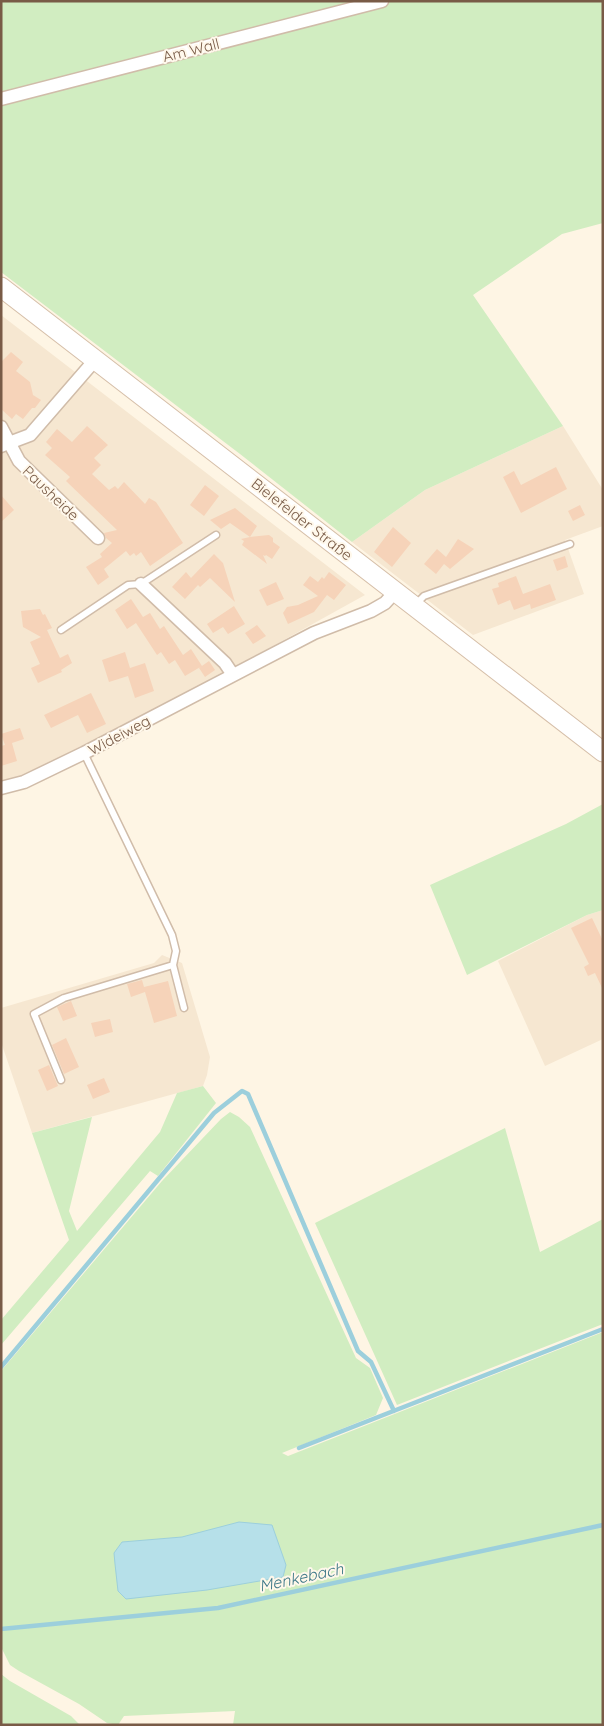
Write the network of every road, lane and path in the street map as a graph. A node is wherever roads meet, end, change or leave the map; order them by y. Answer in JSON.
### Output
{"nodes":[{"id":1,"x":382,"y":1,"type":"edge"},
{"id":2,"x":1,"y":99,"type":"edge"},
{"id":3,"x":1,"y":287,"type":"edge"},
{"id":4,"x":95,"y":360,"type":"junction"},
{"id":5,"x":1,"y":427,"type":"edge"},
{"id":6,"x":6,"y":445,"type":"edge"},
{"id":7,"x":216,"y":535,"type":"dead end"},
{"id":8,"x":98,"y":538,"type":"dead end"},
{"id":9,"x":570,"y":544,"type":"dead end"},
{"id":10,"x":141,"y":584,"type":"junction"},
{"id":11,"x":396,"y":591,"type":"junction"},
{"id":12,"x":414,"y":605,"type":"junction"},
{"id":13,"x":61,"y":630,"type":"dead end"},
{"id":14,"x":233,"y":675,"type":"junction"},
{"id":15,"x":603,"y":752,"type":"edge"},
{"id":16,"x":84,"y":754,"type":"junction"},
{"id":17,"x":1,"y":788,"type":"edge"},
{"id":18,"x":173,"y":965,"type":"junction"},
{"id":19,"x":184,"y":1008,"type":"dead end"},
{"id":20,"x":61,"y":1080,"type":"dead end"}],
"edges":[{"from":1,"to":2,"type":"street","name":"Am Wall"},
{"from":3,"to":4,"type":"main road","name":"Bielefelder Straße"},
{"from":4,"to":6,"type":"street"},
{"from":4,"to":11,"type":"main road","name":"Bielefelder Straße"},
{"from":5,"to":6,"type":"street","name":"Pausheide"},
{"from":6,"to":8,"type":"street","name":"Pausheide"},
{"from":7,"to":10,"type":"lane"},
{"from":9,"to":12,"type":"lane"},
{"from":10,"to":13,"type":"lane"},
{"from":10,"to":14,"type":"street"},
{"from":11,"to":12,"type":"main road","name":"Bielefelder Straße"},
{"from":11,"to":14,"type":"street","name":"Wideiweg"},
{"from":12,"to":15,"type":"main road","name":"Bielefelder Straße"},
{"from":14,"to":16,"type":"street","name":"Wideiweg"},
{"from":16,"to":17,"type":"street","name":"Wideiweg"},
{"from":16,"to":18,"type":"lane"},
{"from":18,"to":19,"type":"lane"},
{"from":18,"to":20,"type":"lane"}]}
